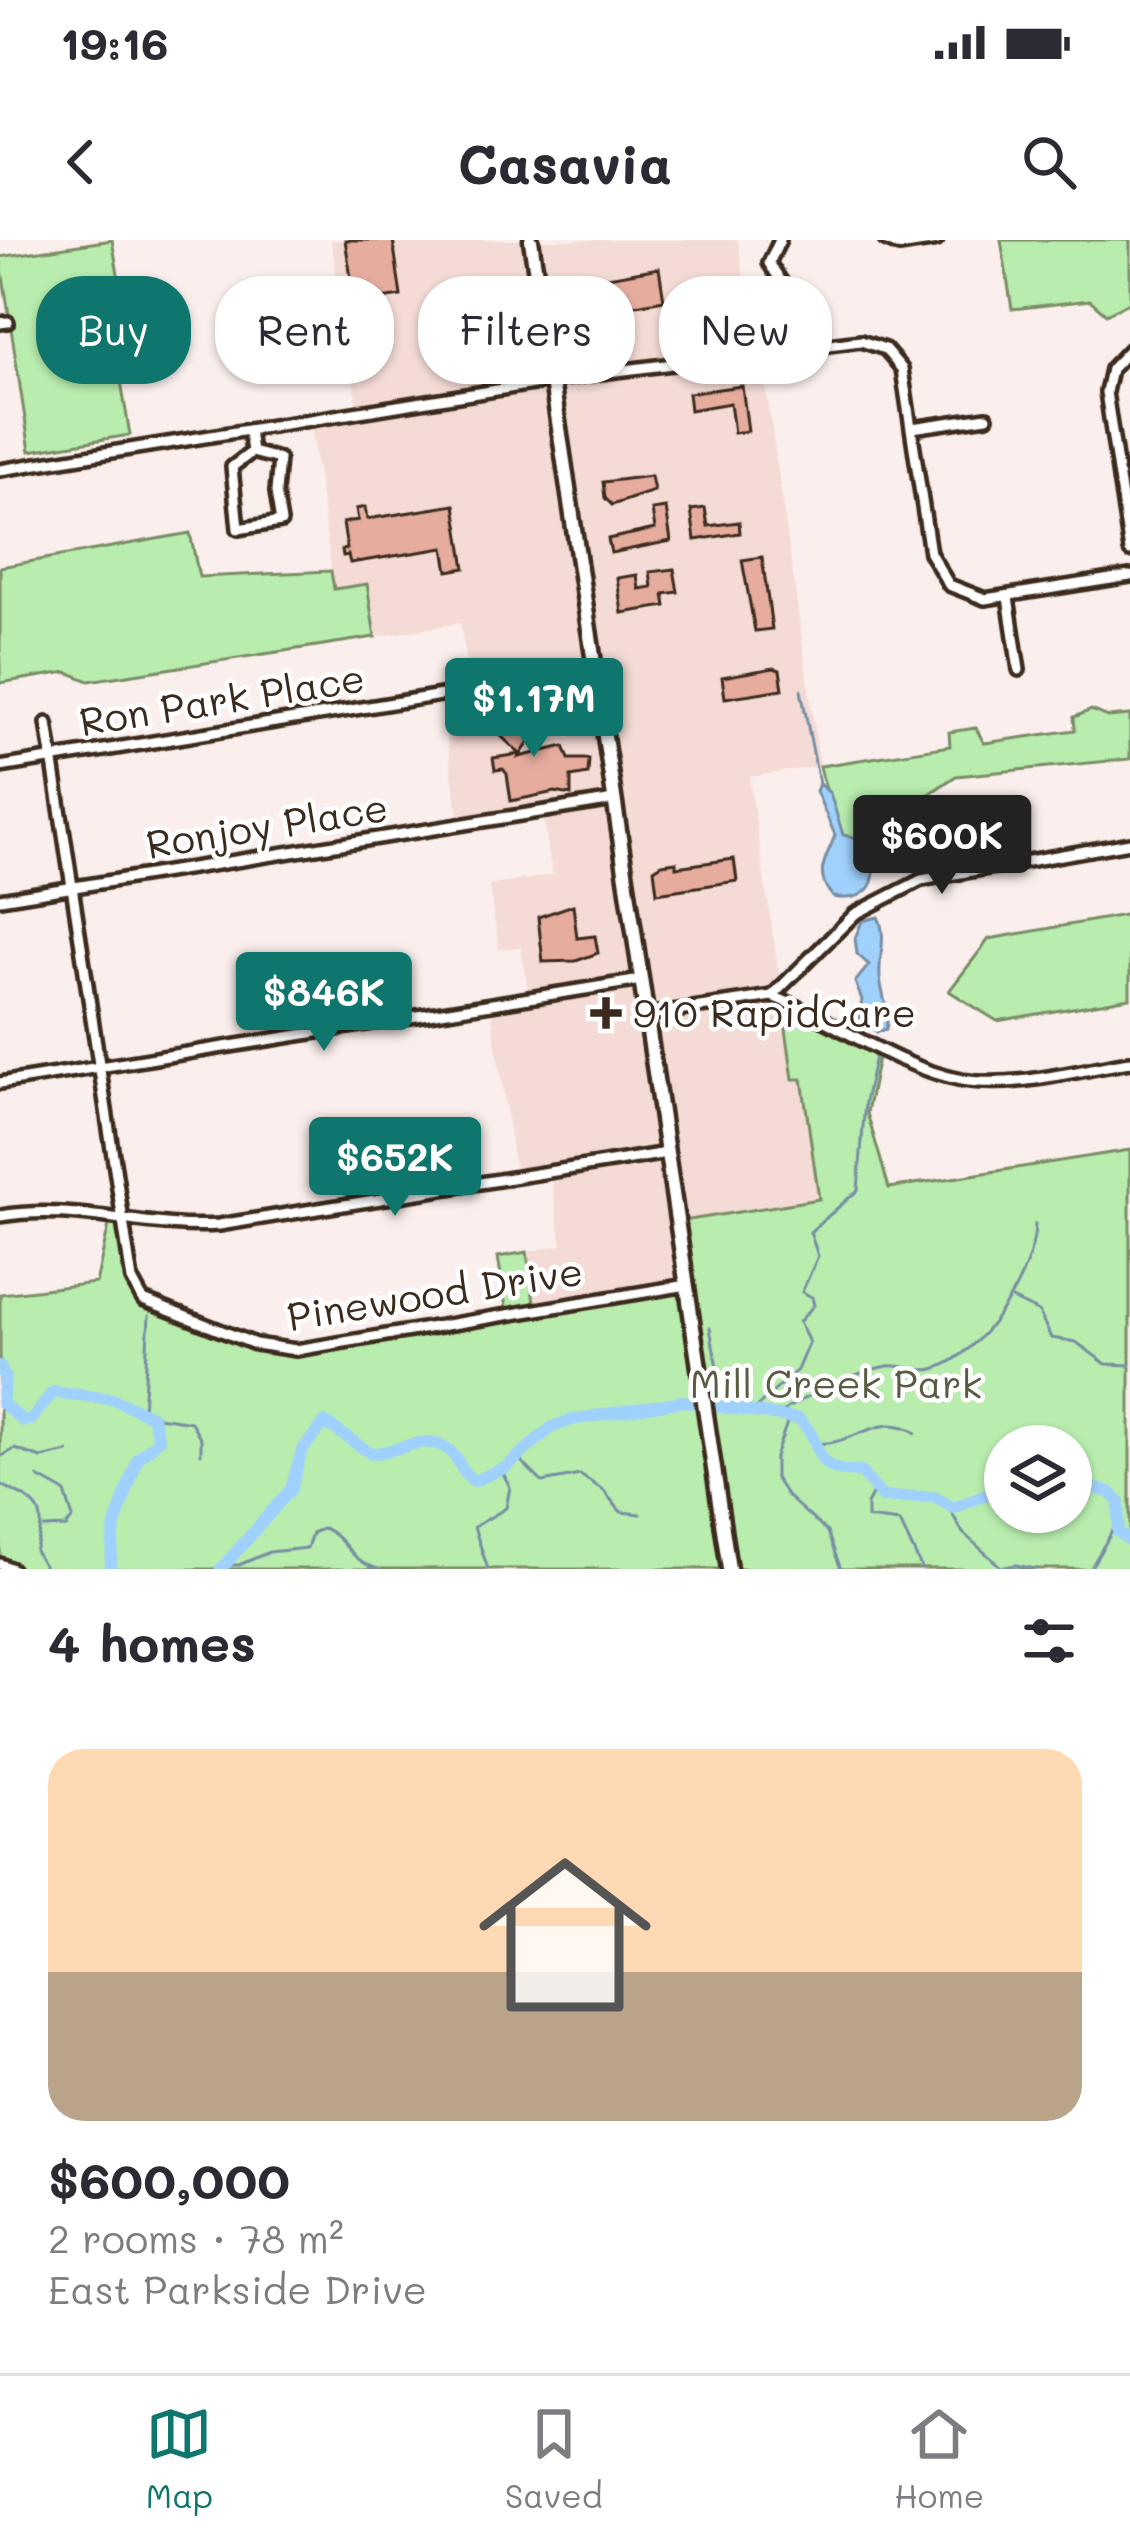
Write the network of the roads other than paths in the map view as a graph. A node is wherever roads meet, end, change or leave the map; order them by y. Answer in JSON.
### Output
{"nodes":[{"id":1,"x":531,"y":240,"type":"edge"},
{"id":2,"x":780,"y":240,"type":"edge"},
{"id":3,"x":885,"y":240,"type":"edge"},
{"id":4,"x":937,"y":240,"type":"edge"},
{"id":5,"x":536,"y":276,"type":"edge"},
{"id":6,"x":778,"y":276,"type":"edge"},
{"id":7,"x":832,"y":344,"type":"edge"},
{"id":8,"x":1130,"y":349,"type":"edge"},
{"id":9,"x":533,"y":384,"type":"edge"},
{"id":10,"x":552,"y":384,"type":"edge"},
{"id":11,"x":987,"y":417,"type":"dead end"},
{"id":12,"x":912,"y":428,"type":"junction"},
{"id":13,"x":249,"y":430,"type":"junction"},
{"id":14,"x":252,"y":452,"type":"junction"},
{"id":15,"x":0,"y":470,"type":"edge"},
{"id":16,"x":1130,"y":551,"type":"edge"},
{"id":17,"x":1130,"y":576,"type":"edge"},
{"id":18,"x":1008,"y":597,"type":"junction"},
{"id":19,"x":595,"y":670,"type":"junction"},
{"id":20,"x":1019,"y":670,"type":"dead end"},
{"id":21,"x":47,"y":723,"type":"dead end"},
{"id":22,"x":53,"y":758,"type":"junction"},
{"id":23,"x":0,"y":767,"type":"edge"},
{"id":24,"x":614,"y":800,"type":"junction"},
{"id":25,"x":1130,"y":843,"type":"edge"},
{"id":26,"x":72,"y":887,"type":"junction"},
{"id":27,"x":0,"y":899,"type":"edge"},
{"id":28,"x":641,"y":980,"type":"junction"},
{"id":29,"x":772,"y":996,"type":"junction"},
{"id":30,"x":647,"y":1016,"type":"junction"},
{"id":31,"x":1130,"y":1062,"type":"edge"},
{"id":32,"x":100,"y":1067,"type":"junction"},
{"id":33,"x":0,"y":1083,"type":"edge"},
{"id":34,"x":667,"y":1153,"type":"junction"},
{"id":35,"x":0,"y":1216,"type":"edge"},
{"id":36,"x":123,"y":1218,"type":"junction"},
{"id":37,"x":687,"y":1285,"type":"junction"},
{"id":38,"x":0,"y":1564,"type":"edge"},
{"id":39,"x":12,"y":1569,"type":"edge"},
{"id":40,"x":729,"y":1569,"type":"edge"}],
"edges":[{"from":1,"to":5,"type":"main road"},
{"from":2,"to":6,"type":"street"},
{"from":3,"to":4,"type":"street"},
{"from":7,"to":12,"type":"street"},
{"from":8,"to":16,"type":"street"},
{"from":9,"to":13,"type":"street"},
{"from":10,"to":19,"type":"main road"},
{"from":11,"to":12,"type":"street"},
{"from":12,"to":18,"type":"street"},
{"from":13,"to":14,"type":"street"},
{"from":13,"to":15,"type":"street"},
{"from":14,"to":14,"type":"street"},
{"from":17,"to":18,"type":"street"},
{"from":18,"to":20,"type":"street"},
{"from":19,"to":22,"type":"street","name":"Ron Park Place"},
{"from":19,"to":24,"type":"main road"},
{"from":21,"to":22,"type":"street"},
{"from":22,"to":23,"type":"street","name":"Ron Park Place"},
{"from":22,"to":26,"type":"street"},
{"from":24,"to":26,"type":"street","name":"Ronjoy Place"},
{"from":24,"to":28,"type":"main road"},
{"from":25,"to":29,"type":"street"},
{"from":26,"to":27,"type":"street","name":"Ronjoy Place"},
{"from":26,"to":32,"type":"street"},
{"from":28,"to":30,"type":"main road"},
{"from":28,"to":32,"type":"street"},
{"from":29,"to":30,"type":"street"},
{"from":29,"to":31,"type":"street"},
{"from":30,"to":34,"type":"main road"},
{"from":32,"to":33,"type":"street"},
{"from":32,"to":36,"type":"street"},
{"from":34,"to":36,"type":"street"},
{"from":34,"to":37,"type":"main road"},
{"from":35,"to":36,"type":"street"},
{"from":36,"to":37,"type":"street","name":"Pinewood Drive"},
{"from":37,"to":40,"type":"main road"},
{"from":38,"to":39,"type":"street"}]}
